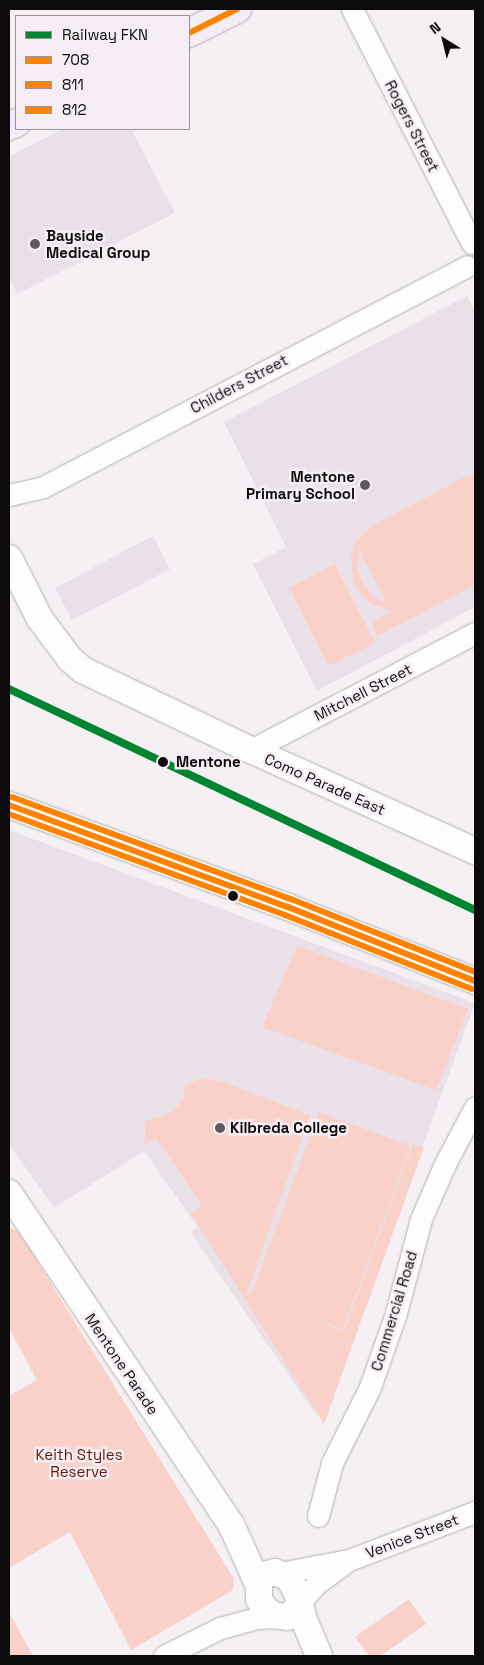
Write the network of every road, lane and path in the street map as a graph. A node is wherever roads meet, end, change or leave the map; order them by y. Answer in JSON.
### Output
{"nodes":[{"id":1,"x":237,"y":9,"type":"edge"},
{"id":2,"x":352,"y":9,"type":"edge"},
{"id":3,"x":190,"y":32,"type":"edge"},
{"id":4,"x":474,"y":242,"type":"edge"},
{"id":5,"x":471,"y":269,"type":"edge"},
{"id":6,"x":9,"y":495,"type":"edge"},
{"id":7,"x":9,"y":558,"type":"edge"},
{"id":8,"x":475,"y":633,"type":"edge"},
{"id":9,"x":251,"y":750,"type":"junction"},
{"id":10,"x":9,"y":805,"type":"edge"},
{"id":11,"x":475,"y":851,"type":"edge"},
{"id":12,"x":475,"y":981,"type":"edge"},
{"id":13,"x":475,"y":1107,"type":"edge"},
{"id":14,"x":10,"y":1197,"type":"edge"},
{"id":15,"x":475,"y":1512,"type":"edge"},
{"id":16,"x":318,"y":1516,"type":"dead end"},
{"id":17,"x":350,"y":1560,"type":"junction"},
{"id":18,"x":268,"y":1579,"type":"junction"},
{"id":19,"x":300,"y":1603,"type":"junction"},
{"id":20,"x":277,"y":1617,"type":"junction"},
{"id":21,"x":220,"y":1628,"type":"junction"},
{"id":22,"x":319,"y":1655,"type":"edge"},
{"id":23,"x":164,"y":1656,"type":"edge"}],
"edges":[{"from":1,"to":3,"type":"main road"},
{"from":2,"to":4,"type":"street","name":"Rogers Street"},
{"from":4,"to":5,"type":"street"},
{"from":5,"to":6,"type":"street","name":"Childers Street"},
{"from":7,"to":9,"type":"street","name":"Como Parade East"},
{"from":8,"to":9,"type":"street","name":"Mitchell Street"},
{"from":9,"to":11,"type":"street","name":"Como Parade East"},
{"from":10,"to":12,"type":"street"},
{"from":13,"to":16,"type":"street","name":"Commercial Road"},
{"from":14,"to":18,"type":"street","name":"Mentone Parade"},
{"from":15,"to":17,"type":"street","name":"Venice Street"},
{"from":17,"to":18,"type":"street","name":"Venice Street"},
{"from":17,"to":19,"type":"street","name":"Venice Street"},
{"from":18,"to":19,"type":"street"},
{"from":18,"to":20,"type":"street"},
{"from":18,"to":21,"type":"street"},
{"from":19,"to":20,"type":"street"},
{"from":19,"to":22,"type":"street"},
{"from":20,"to":21,"type":"street"},
{"from":20,"to":22,"type":"street"},
{"from":21,"to":23,"type":"street"}]}
